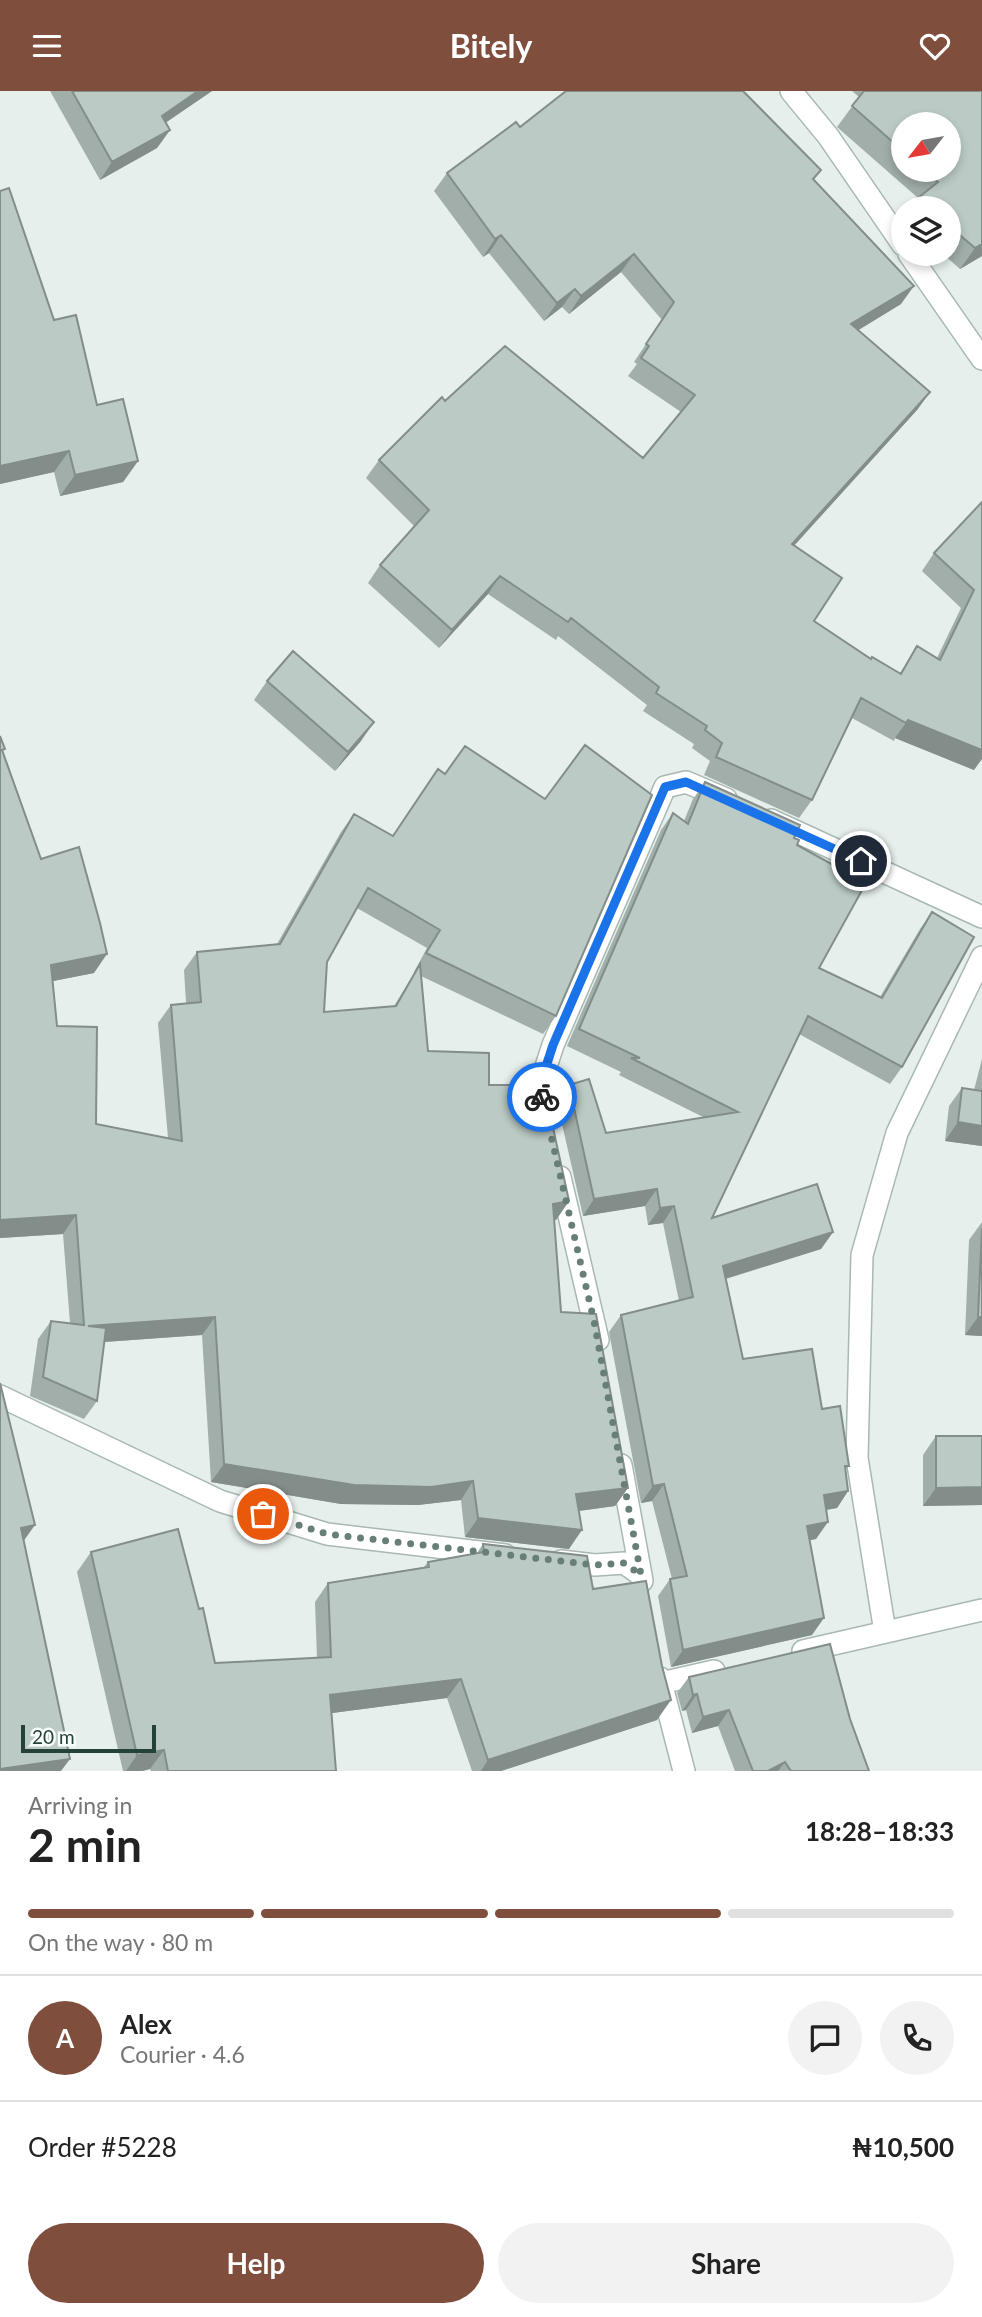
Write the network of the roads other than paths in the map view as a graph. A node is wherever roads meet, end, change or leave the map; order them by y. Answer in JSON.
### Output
{"nodes":[{"id":1,"x":792,"y":91,"type":"edge"},
{"id":2,"x":891,"y":227,"type":"edge"},
{"id":3,"x":917,"y":266,"type":"edge"},
{"id":4,"x":982,"y":359,"type":"edge"},
{"id":5,"x":982,"y":917,"type":"edge"},
{"id":6,"x":982,"y":957,"type":"edge"},
{"id":7,"x":602,"y":1361,"type":"edge"},
{"id":8,"x":0,"y":1397,"type":"edge"},
{"id":9,"x":617,"y":1441,"type":"edge"},
{"id":10,"x":641,"y":1575,"type":"junction"},
{"id":11,"x":646,"y":1602,"type":"edge"},
{"id":12,"x":982,"y":1609,"type":"edge"},
{"id":13,"x":885,"y":1632,"type":"junction"},
{"id":14,"x":656,"y":1656,"type":"edge"},
{"id":15,"x":779,"y":1656,"type":"edge"},
{"id":16,"x":740,"y":1665,"type":"edge"},
{"id":17,"x":661,"y":1683,"type":"junction"},
{"id":18,"x":684,"y":1771,"type":"edge"}],
"edges":[{"from":1,"to":2,"type":"street"},
{"from":3,"to":4,"type":"street"},
{"from":5,"to":7,"type":"street"},
{"from":6,"to":13,"type":"street"},
{"from":8,"to":10,"type":"street"},
{"from":9,"to":10,"type":"street"},
{"from":10,"to":11,"type":"street"},
{"from":12,"to":13,"type":"street"},
{"from":13,"to":15,"type":"street"},
{"from":14,"to":17,"type":"street"},
{"from":16,"to":17,"type":"street"},
{"from":17,"to":18,"type":"street"}]}
